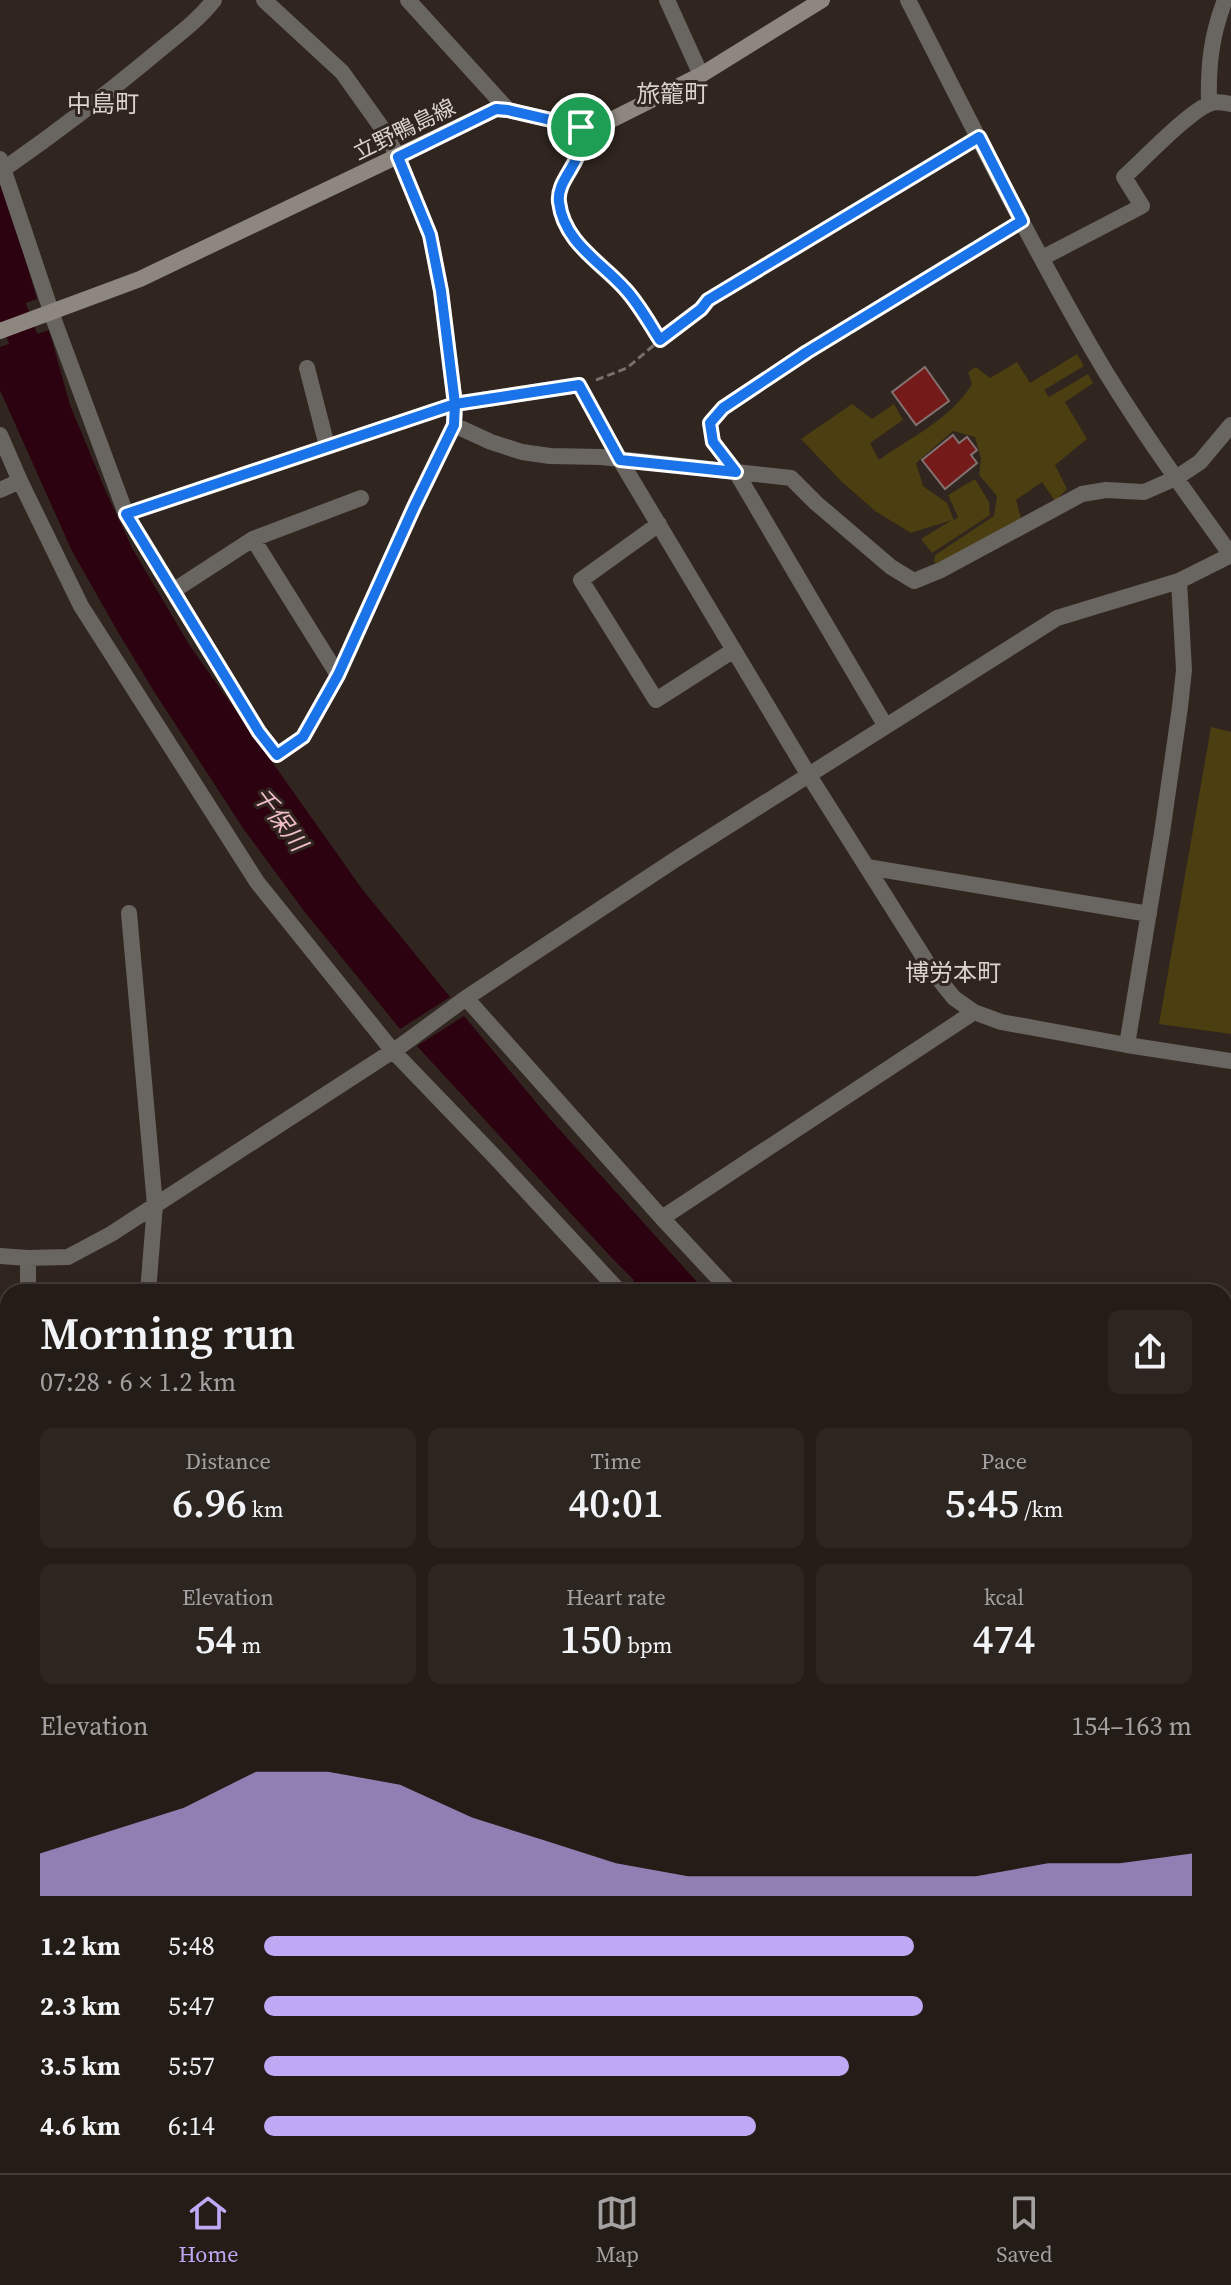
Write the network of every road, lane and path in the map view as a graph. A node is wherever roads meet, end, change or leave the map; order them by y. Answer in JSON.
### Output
{"nodes":[{"id":1,"x":214,"y":0,"type":"edge"},
{"id":2,"x":264,"y":0,"type":"edge"},
{"id":3,"x":408,"y":0,"type":"edge"},
{"id":4,"x":667,"y":0,"type":"edge"},
{"id":5,"x":822,"y":0,"type":"edge"},
{"id":6,"x":908,"y":0,"type":"edge"},
{"id":7,"x":1225,"y":0,"type":"edge"},
{"id":8,"x":701,"y":75,"type":"junction"},
{"id":9,"x":1209,"y":104,"type":"junction"},
{"id":10,"x":1231,"y":104,"type":"edge"},
{"id":11,"x":508,"y":110,"type":"junction"},
{"id":12,"x":581,"y":127,"type":"junction"},
{"id":13,"x":979,"y":137,"type":"junction"},
{"id":14,"x":398,"y":157,"type":"junction"},
{"id":15,"x":2,"y":164,"type":"edge"},
{"id":16,"x":1022,"y":221,"type":"junction"},
{"id":17,"x":1042,"y":258,"type":"junction"},
{"id":18,"x":48,"y":312,"type":"junction"},
{"id":19,"x":0,"y":331,"type":"edge"},
{"id":20,"x":660,"y":340,"type":"junction"},
{"id":21,"x":307,"y":368,"type":"dead end"},
{"id":22,"x":579,"y":385,"type":"junction"},
{"id":23,"x":455,"y":404,"type":"junction"},
{"id":24,"x":454,"y":425,"type":"junction"},
{"id":25,"x":1231,"y":425,"type":"edge"},
{"id":26,"x":0,"y":435,"type":"edge"},
{"id":27,"x":327,"y":446,"type":"junction"},
{"id":28,"x":620,"y":460,"type":"junction"},
{"id":29,"x":736,"y":472,"type":"junction"},
{"id":30,"x":1176,"y":478,"type":"junction"},
{"id":31,"x":20,"y":481,"type":"junction"},
{"id":32,"x":0,"y":490,"type":"edge"},
{"id":33,"x":361,"y":498,"type":"dead end"},
{"id":34,"x":126,"y":514,"type":"junction"},
{"id":35,"x":659,"y":524,"type":"junction"},
{"id":36,"x":253,"y":539,"type":"junction"},
{"id":37,"x":1231,"y":555,"type":"edge"},
{"id":38,"x":1179,"y":581,"type":"junction"},
{"id":39,"x":173,"y":591,"type":"junction"},
{"id":40,"x":734,"y":650,"type":"junction"},
{"id":41,"x":338,"y":675,"type":"junction"},
{"id":42,"x":885,"y":725,"type":"junction"},
{"id":43,"x":808,"y":774,"type":"junction"},
{"id":44,"x":867,"y":867,"type":"junction"},
{"id":45,"x":129,"y":913,"type":"dead end"},
{"id":46,"x":1149,"y":914,"type":"junction"},
{"id":47,"x":463,"y":1000,"type":"junction"},
{"id":48,"x":974,"y":1012,"type":"junction"},
{"id":49,"x":1127,"y":1045,"type":"junction"},
{"id":50,"x":397,"y":1047,"type":"junction"},
{"id":51,"x":1231,"y":1061,"type":"edge"},
{"id":52,"x":155,"y":1205,"type":"junction"},
{"id":53,"x":662,"y":1218,"type":"junction"},
{"id":54,"x":0,"y":1256,"type":"edge"},
{"id":55,"x":28,"y":1258,"type":"junction"},
{"id":56,"x":599,"y":1272,"type":"junction"},
{"id":57,"x":28,"y":1284,"type":"edge"},
{"id":58,"x":149,"y":1284,"type":"edge"},
{"id":59,"x":598,"y":1284,"type":"edge"},
{"id":60,"x":612,"y":1284,"type":"edge"},
{"id":61,"x":724,"y":1284,"type":"edge"}],
"edges":[{"from":1,"to":15,"type":"street"},
{"from":2,"to":14,"type":"street"},
{"from":3,"to":11,"type":"street"},
{"from":4,"to":8,"type":"street"},
{"from":5,"to":8,"type":"main road"},
{"from":6,"to":13,"type":"street"},
{"from":7,"to":9,"type":"street"},
{"from":8,"to":12,"type":"main road"},
{"from":9,"to":10,"type":"street"},
{"from":9,"to":17,"type":"street"},
{"from":11,"to":12,"type":"main road"},
{"from":11,"to":14,"type":"main road","name":"立野鴨島線"},
{"from":12,"to":20,"type":"path"},
{"from":13,"to":16,"type":"street"},
{"from":13,"to":20,"type":"path"},
{"from":14,"to":18,"type":"main road","name":"立野鴨島線"},
{"from":14,"to":23,"type":"street"},
{"from":15,"to":18,"type":"street"},
{"from":16,"to":17,"type":"street"},
{"from":16,"to":29,"type":"street"},
{"from":17,"to":30,"type":"street"},
{"from":18,"to":19,"type":"main road","name":"立野鴨島線"},
{"from":18,"to":34,"type":"street"},
{"from":20,"to":22,"type":"path"},
{"from":21,"to":27,"type":"street"},
{"from":22,"to":23,"type":"street"},
{"from":22,"to":28,"type":"street"},
{"from":23,"to":24,"type":"street"},
{"from":23,"to":27,"type":"street"},
{"from":24,"to":28,"type":"street"},
{"from":24,"to":41,"type":"street"},
{"from":25,"to":30,"type":"street"},
{"from":26,"to":31,"type":"street"},
{"from":27,"to":34,"type":"street"},
{"from":28,"to":29,"type":"street"},
{"from":28,"to":35,"type":"street"},
{"from":29,"to":30,"type":"street"},
{"from":29,"to":42,"type":"street"},
{"from":30,"to":37,"type":"street"},
{"from":31,"to":32,"type":"street"},
{"from":31,"to":50,"type":"street"},
{"from":33,"to":36,"type":"street"},
{"from":34,"to":39,"type":"street"},
{"from":35,"to":40,"type":"street"},
{"from":35,"to":40,"type":"street"},
{"from":36,"to":39,"type":"street"},
{"from":36,"to":41,"type":"street"},
{"from":37,"to":38,"type":"street"},
{"from":38,"to":42,"type":"street"},
{"from":38,"to":46,"type":"street"},
{"from":39,"to":41,"type":"street"},
{"from":40,"to":43,"type":"street"},
{"from":42,"to":43,"type":"street"},
{"from":43,"to":44,"type":"street"},
{"from":43,"to":47,"type":"street"},
{"from":44,"to":46,"type":"street"},
{"from":44,"to":48,"type":"street"},
{"from":45,"to":52,"type":"street"},
{"from":46,"to":49,"type":"street"},
{"from":47,"to":50,"type":"street"},
{"from":47,"to":53,"type":"street"},
{"from":48,"to":49,"type":"street"},
{"from":48,"to":53,"type":"street"},
{"from":49,"to":51,"type":"street"},
{"from":50,"to":52,"type":"street"},
{"from":50,"to":56,"type":"street"},
{"from":52,"to":55,"type":"street"},
{"from":52,"to":58,"type":"street"},
{"from":53,"to":61,"type":"street"},
{"from":54,"to":55,"type":"street"},
{"from":55,"to":57,"type":"street"},
{"from":56,"to":59,"type":"street"},
{"from":56,"to":60,"type":"street"}]}
